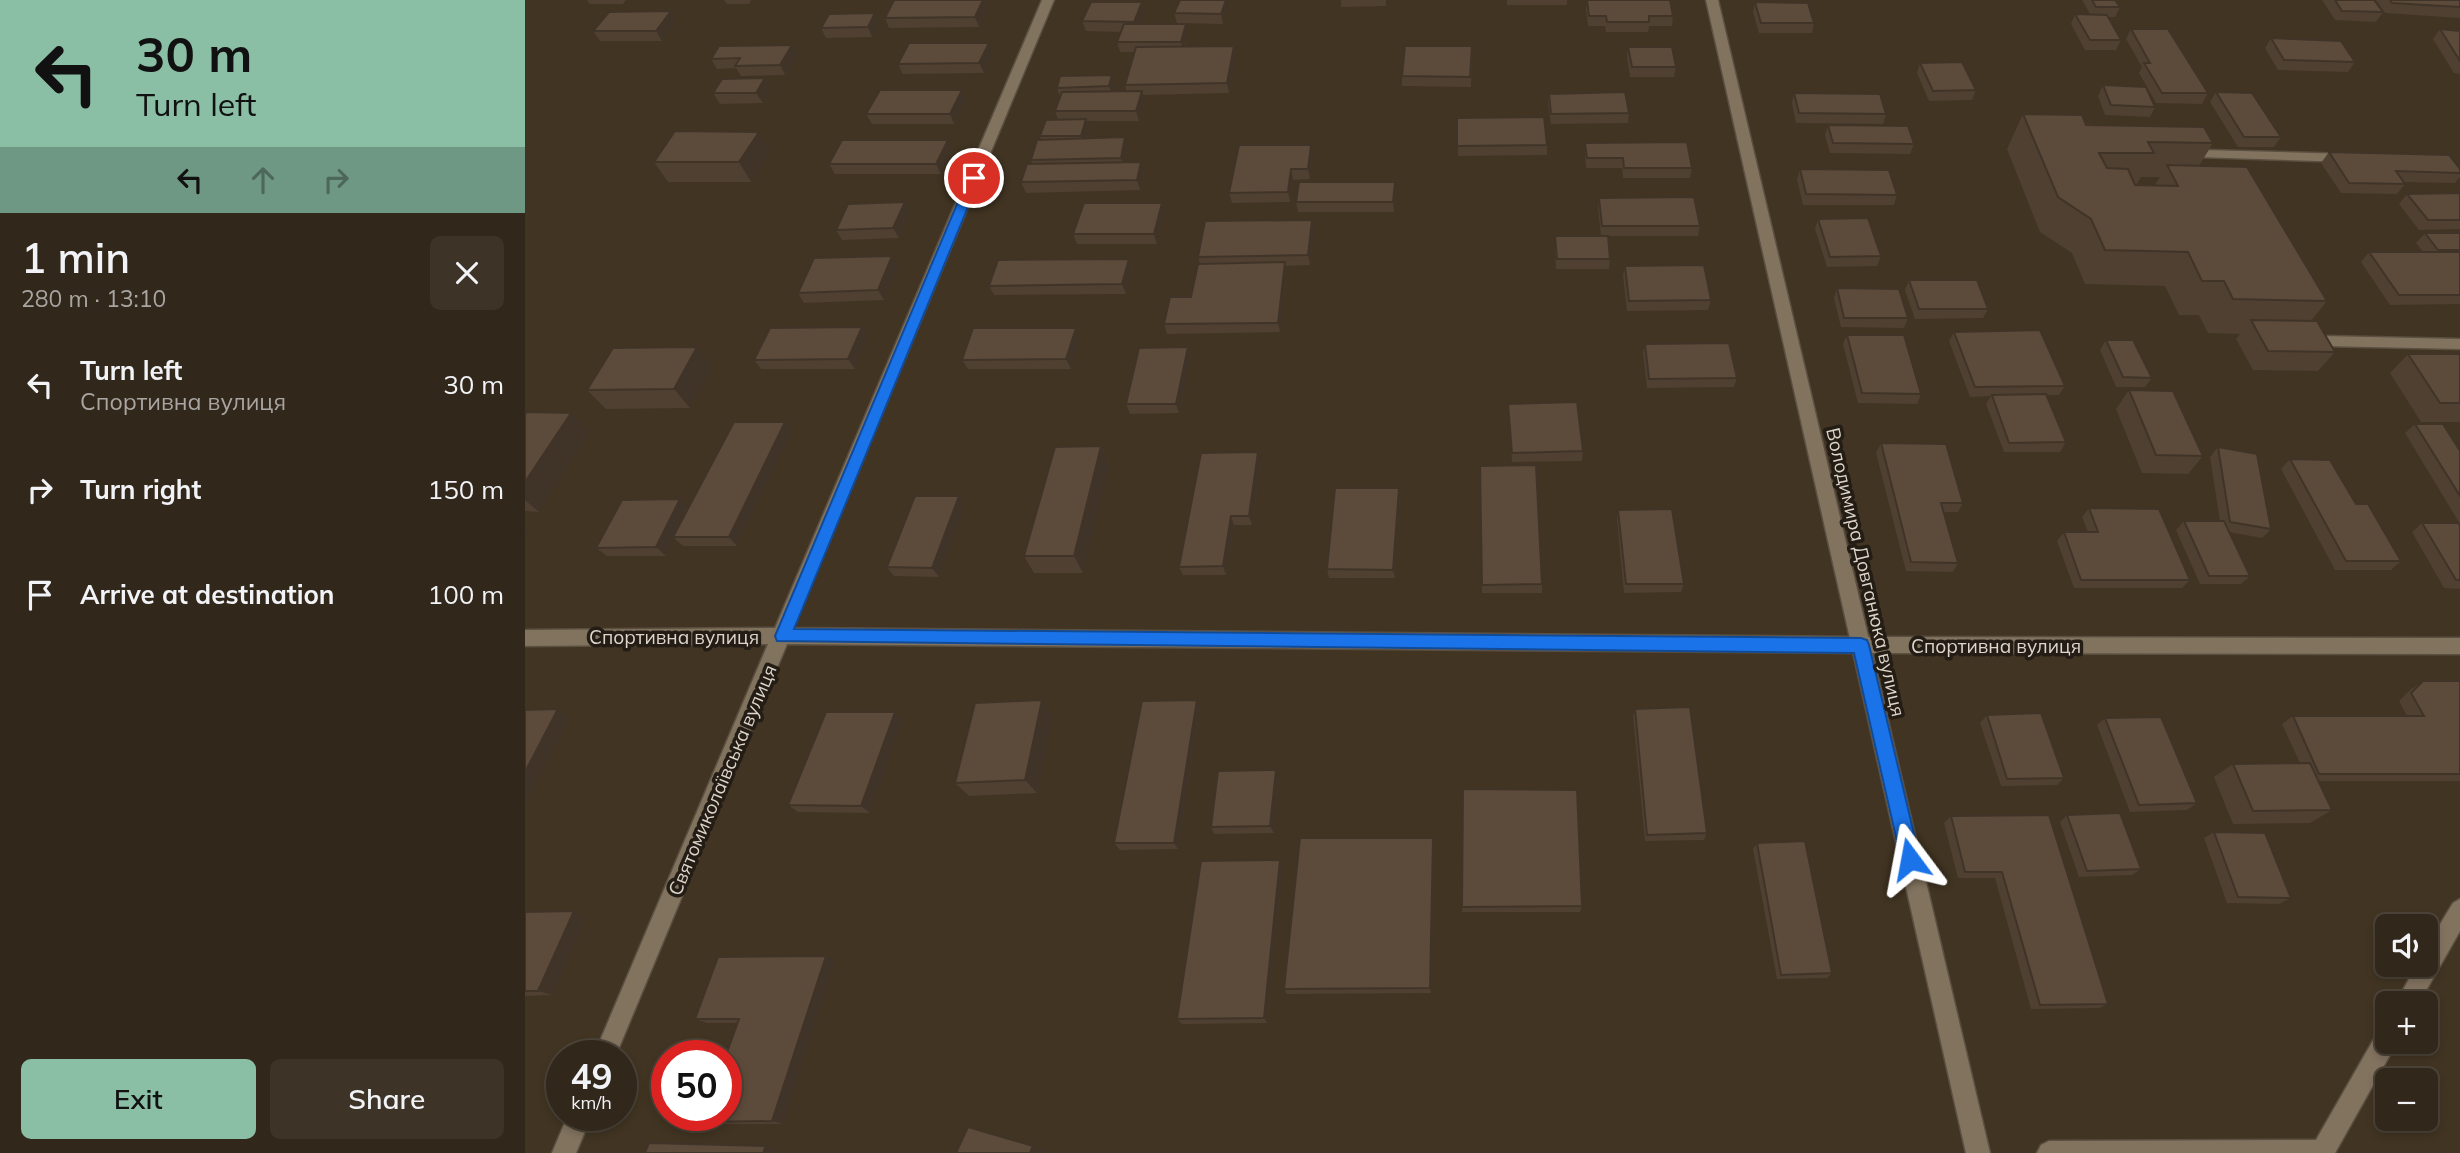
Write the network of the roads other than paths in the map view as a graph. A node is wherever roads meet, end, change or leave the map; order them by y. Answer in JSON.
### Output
{"nodes":[{"id":1,"x":1048,"y":0,"type":"edge"},
{"id":2,"x":1712,"y":0,"type":"edge"},
{"id":3,"x":2203,"y":154,"type":"edge"},
{"id":4,"x":2365,"y":159,"type":"edge"},
{"id":5,"x":2324,"y":341,"type":"edge"},
{"id":6,"x":2460,"y":344,"type":"edge"},
{"id":7,"x":783,"y":636,"type":"junction"},
{"id":8,"x":525,"y":638,"type":"edge"},
{"id":9,"x":1861,"y":645,"type":"junction"},
{"id":10,"x":2460,"y":646,"type":"edge"},
{"id":11,"x":2460,"y":910,"type":"edge"},
{"id":12,"x":2414,"y":991,"type":"edge"},
{"id":13,"x":611,"y":1040,"type":"edge"},
{"id":14,"x":2378,"y":1054,"type":"edge"},
{"id":15,"x":573,"y":1131,"type":"edge"},
{"id":16,"x":2322,"y":1152,"type":"edge"},
{"id":17,"x":564,"y":1153,"type":"edge"},
{"id":18,"x":1978,"y":1153,"type":"edge"},
{"id":19,"x":2049,"y":1153,"type":"edge"}],
"edges":[{"from":1,"to":7,"type":"street","name":"Святомиколаївська вулиця"},
{"from":2,"to":9,"type":"street","name":"Володимира Довганюка вулиця"},
{"from":3,"to":4,"type":"street"},
{"from":5,"to":6,"type":"street"},
{"from":7,"to":8,"type":"street","name":"Спортивна вулиця"},
{"from":7,"to":9,"type":"street","name":"Спортивна вулиця"},
{"from":7,"to":13,"type":"street","name":"Святомиколаївська вулиця"},
{"from":9,"to":10,"type":"street","name":"Спортивна вулиця"},
{"from":9,"to":18,"type":"street","name":"Володимира Довганюка вулиця"},
{"from":11,"to":12,"type":"street"},
{"from":14,"to":16,"type":"street"},
{"from":15,"to":17,"type":"street"},
{"from":16,"to":19,"type":"street"}]}
